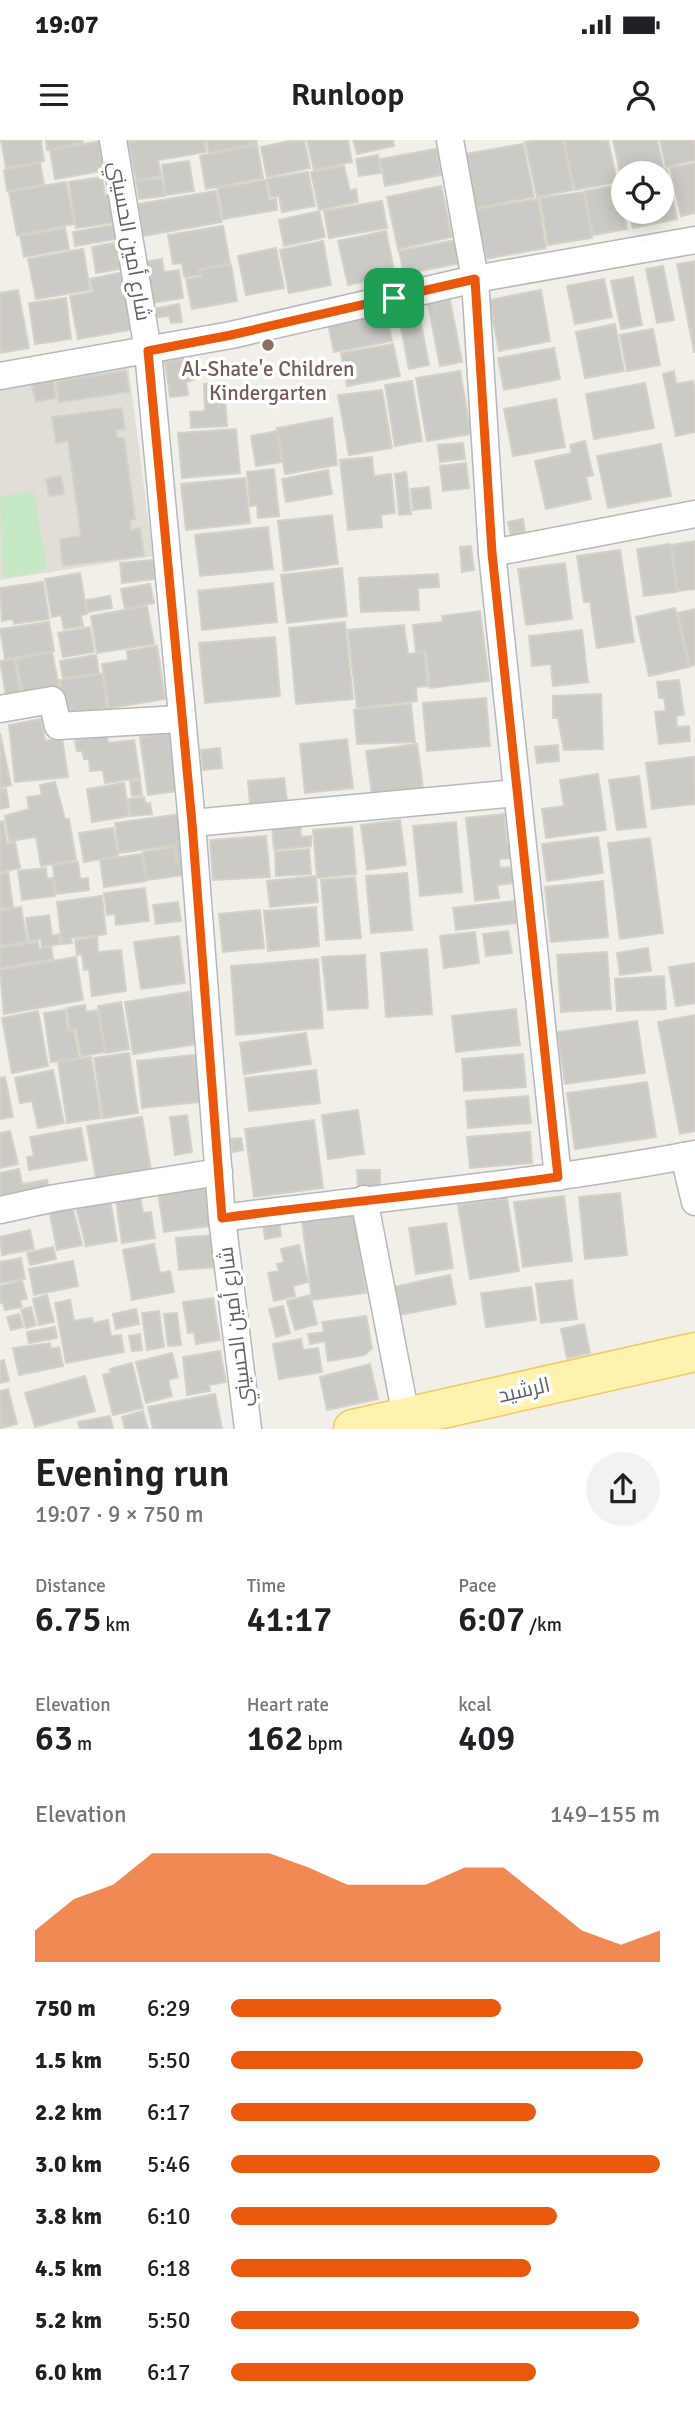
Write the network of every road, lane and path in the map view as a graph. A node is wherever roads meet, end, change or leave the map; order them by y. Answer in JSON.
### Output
{"nodes":[{"id":1,"x":113,"y":140,"type":"edge"},
{"id":2,"x":450,"y":140,"type":"edge"},
{"id":3,"x":695,"y":240,"type":"edge"},
{"id":4,"x":475,"y":279,"type":"junction"},
{"id":5,"x":148,"y":351,"type":"junction"},
{"id":6,"x":0,"y":376,"type":"edge"},
{"id":7,"x":695,"y":514,"type":"edge"},
{"id":8,"x":492,"y":553,"type":"junction"},
{"id":9,"x":0,"y":709,"type":"edge"},
{"id":10,"x":180,"y":719,"type":"junction"},
{"id":11,"x":517,"y":793,"type":"junction"},
{"id":12,"x":192,"y":823,"type":"junction"},
{"id":13,"x":689,"y":1155,"type":"edge"},
{"id":14,"x":219,"y":1172,"type":"junction"},
{"id":15,"x":558,"y":1177,"type":"junction"},
{"id":16,"x":364,"y":1199,"type":"junction"},
{"id":17,"x":695,"y":1202,"type":"edge"},
{"id":18,"x":0,"y":1210,"type":"edge"},
{"id":19,"x":222,"y":1218,"type":"junction"},
{"id":20,"x":695,"y":1352,"type":"edge"},
{"id":21,"x":406,"y":1416,"type":"junction"},
{"id":22,"x":248,"y":1429,"type":"edge"},
{"id":23,"x":353,"y":1429,"type":"edge"}],
"edges":[{"from":1,"to":5,"type":"street","name":"شارع أمين الحسيني"},
{"from":2,"to":4,"type":"street"},
{"from":3,"to":4,"type":"street"},
{"from":4,"to":5,"type":"street"},
{"from":4,"to":8,"type":"street"},
{"from":5,"to":6,"type":"street"},
{"from":5,"to":10,"type":"street","name":"شارع أمين الحسيني"},
{"from":7,"to":8,"type":"street"},
{"from":8,"to":11,"type":"street"},
{"from":9,"to":10,"type":"street"},
{"from":10,"to":12,"type":"street","name":"شارع أمين الحسيني"},
{"from":11,"to":12,"type":"street"},
{"from":11,"to":15,"type":"street"},
{"from":12,"to":14,"type":"street","name":"شارع أمين الحسيني"},
{"from":13,"to":15,"type":"street"},
{"from":13,"to":17,"type":"street"},
{"from":14,"to":18,"type":"street"},
{"from":14,"to":19,"type":"street","name":"شارع أمين الحسيني"},
{"from":15,"to":16,"type":"street"},
{"from":16,"to":19,"type":"street"},
{"from":16,"to":21,"type":"street"},
{"from":19,"to":22,"type":"street","name":"شارع أمين الحسيني"},
{"from":20,"to":21,"type":"main road","name":"الرشيد"},
{"from":21,"to":23,"type":"main road","name":"الرشيد"}]}
